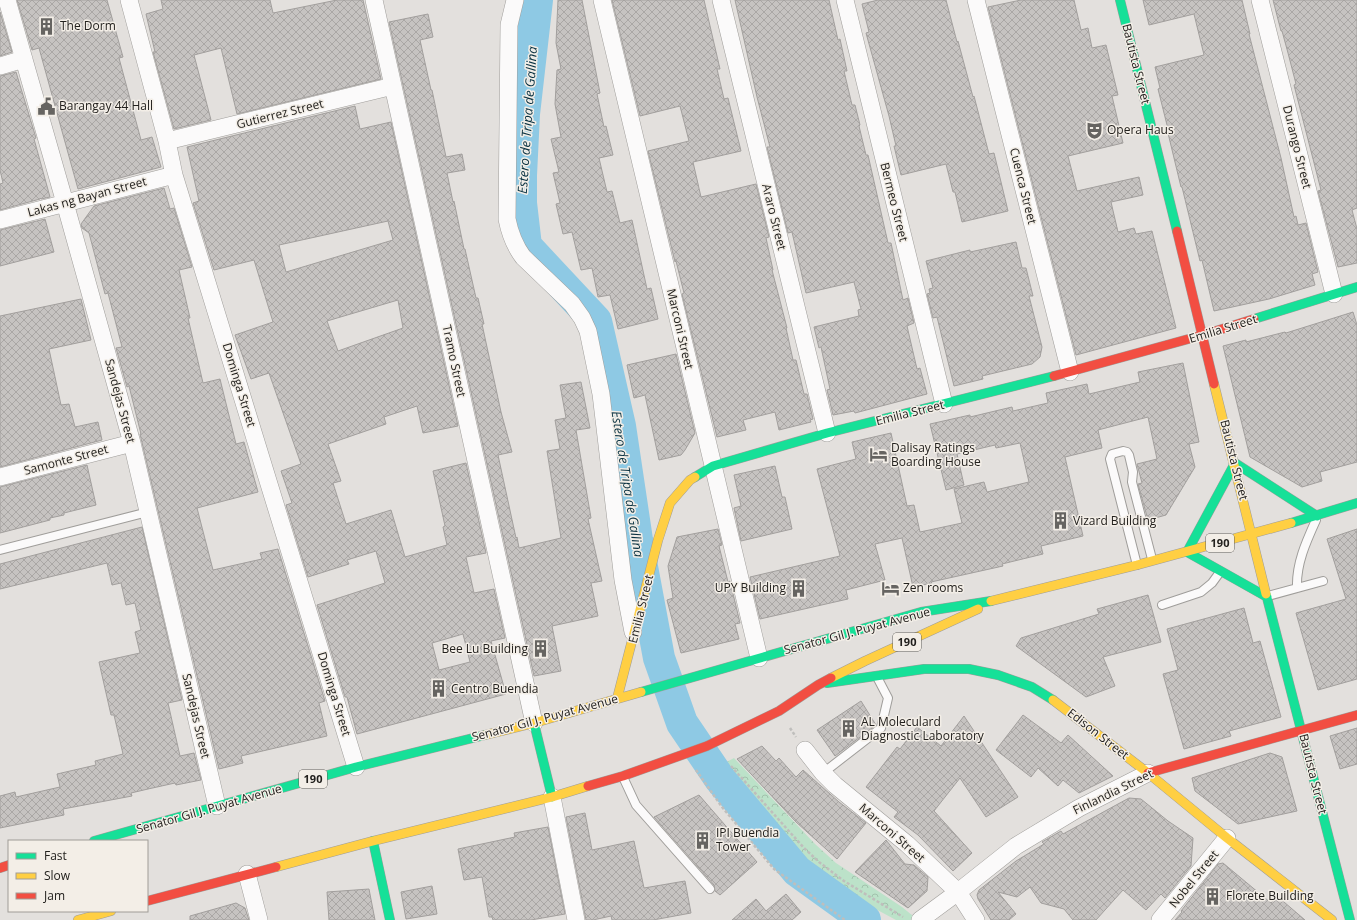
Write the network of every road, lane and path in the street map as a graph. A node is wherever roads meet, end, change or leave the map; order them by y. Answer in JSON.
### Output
{"nodes":[{"id":1,"x":6,"y":0,"type":"edge"},
{"id":2,"x":129,"y":0,"type":"edge"},
{"id":3,"x":374,"y":0,"type":"edge"},
{"id":4,"x":515,"y":0,"type":"edge"},
{"id":5,"x":602,"y":0,"type":"edge"},
{"id":6,"x":721,"y":0,"type":"edge"},
{"id":7,"x":845,"y":0,"type":"edge"},
{"id":8,"x":976,"y":0,"type":"edge"},
{"id":9,"x":1120,"y":0,"type":"edge"},
{"id":10,"x":1260,"y":0,"type":"edge"},
{"id":11,"x":24,"y":58,"type":"junction"},
{"id":12,"x":0,"y":66,"type":"edge"},
{"id":13,"x":393,"y":86,"type":"junction"},
{"id":14,"x":167,"y":142,"type":"junction"},
{"id":15,"x":174,"y":174,"type":"junction"},
{"id":16,"x":65,"y":203,"type":"junction"},
{"id":17,"x":0,"y":220,"type":"edge"},
{"id":18,"x":1357,"y":287,"type":"edge"},
{"id":19,"x":1334,"y":294,"type":"junction"},
{"id":20,"x":1203,"y":335,"type":"junction"},
{"id":21,"x":1070,"y":372,"type":"junction"},
{"id":22,"x":944,"y":404,"type":"junction"},
{"id":23,"x":827,"y":433,"type":"junction"},
{"id":24,"x":132,"y":443,"type":"junction"},
{"id":25,"x":1235,"y":463,"type":"junction"},
{"id":26,"x":713,"y":466,"type":"junction"},
{"id":27,"x":0,"y":477,"type":"edge"},
{"id":28,"x":1357,"y":503,"type":"edge"},
{"id":29,"x":148,"y":512,"type":"junction"},
{"id":30,"x":1318,"y":516,"type":"junction"},
{"id":31,"x":1252,"y":534,"type":"junction"},
{"id":32,"x":0,"y":550,"type":"edge"},
{"id":33,"x":1187,"y":552,"type":"junction"},
{"id":34,"x":1152,"y":561,"type":"junction"},
{"id":35,"x":1138,"y":565,"type":"junction"},
{"id":36,"x":1220,"y":571,"type":"junction"},
{"id":37,"x":1323,"y":581,"type":"dead end"},
{"id":38,"x":1297,"y":588,"type":"junction"},
{"id":39,"x":1267,"y":597,"type":"junction"},
{"id":40,"x":997,"y":600,"type":"junction"},
{"id":41,"x":1162,"y":605,"type":"dead end"},
{"id":42,"x":635,"y":630,"type":"junction"},
{"id":43,"x":759,"y":658,"type":"junction"},
{"id":44,"x":876,"y":675,"type":"junction"},
{"id":45,"x":818,"y":685,"type":"junction"},
{"id":46,"x":617,"y":699,"type":"junction"},
{"id":47,"x":1357,"y":715,"type":"edge"},
{"id":48,"x":534,"y":723,"type":"junction"},
{"id":49,"x":1302,"y":731,"type":"junction"},
{"id":50,"x":804,"y":750,"type":"dead end"},
{"id":51,"x":731,"y":766,"type":"dead end"},
{"id":52,"x":356,"y":767,"type":"junction"},
{"id":53,"x":696,"y":771,"type":"dead end"},
{"id":54,"x":1148,"y":773,"type":"junction"},
{"id":55,"x":823,"y":774,"type":"junction"},
{"id":56,"x":623,"y":776,"type":"junction"},
{"id":57,"x":552,"y":797,"type":"junction"},
{"id":58,"x":216,"y":806,"type":"junction"},
{"id":59,"x":1227,"y":838,"type":"junction"},
{"id":60,"x":97,"y":840,"type":"edge"},
{"id":61,"x":373,"y":840,"type":"junction"},
{"id":62,"x":247,"y":874,"type":"junction"},
{"id":63,"x":710,"y":889,"type":"dead end"},
{"id":64,"x":958,"y":892,"type":"junction"},
{"id":65,"x":148,"y":901,"type":"edge"},
{"id":66,"x":107,"y":912,"type":"edge"},
{"id":67,"x":78,"y":920,"type":"edge"},
{"id":68,"x":259,"y":920,"type":"edge"},
{"id":69,"x":390,"y":920,"type":"edge"},
{"id":70,"x":576,"y":920,"type":"edge"},
{"id":71,"x":845,"y":920,"type":"edge"},
{"id":72,"x":907,"y":920,"type":"edge"},
{"id":73,"x":920,"y":920,"type":"edge"},
{"id":74,"x":976,"y":920,"type":"edge"},
{"id":75,"x":1160,"y":920,"type":"edge"},
{"id":76,"x":1332,"y":920,"type":"edge"},
{"id":77,"x":1350,"y":920,"type":"edge"}],
"edges":[{"from":1,"to":11,"type":"street","name":"Sandejas Street"},
{"from":2,"to":14,"type":"street","name":"Dominga Street"},
{"from":3,"to":13,"type":"street","name":"Tramo Street"},
{"from":4,"to":42,"type":"street"},
{"from":5,"to":26,"type":"street","name":"Marconi Street"},
{"from":6,"to":23,"type":"street","name":"Araro Street"},
{"from":7,"to":22,"type":"street","name":"Bermeo Street"},
{"from":8,"to":21,"type":"street","name":"Cuenca Street"},
{"from":9,"to":20,"type":"main road","name":"Bautista Street"},
{"from":10,"to":19,"type":"street","name":"Durango Street"},
{"from":11,"to":12,"type":"street"},
{"from":11,"to":16,"type":"street","name":"Sandejas Street"},
{"from":13,"to":14,"type":"street","name":"Gutierrez Street"},
{"from":13,"to":48,"type":"street","name":"Tramo Street"},
{"from":14,"to":15,"type":"street","name":"Dominga Street"},
{"from":15,"to":16,"type":"street","name":"Lakas ng Bayan Street"},
{"from":15,"to":52,"type":"street","name":"Dominga Street"},
{"from":16,"to":17,"type":"street","name":"Lakas ng Bayan Street"},
{"from":16,"to":24,"type":"street","name":"Sandejas Street"},
{"from":18,"to":19,"type":"main road","name":"Emilia Street"},
{"from":19,"to":20,"type":"main road","name":"Emilia Street"},
{"from":20,"to":21,"type":"main road","name":"Emilia Street"},
{"from":20,"to":25,"type":"main road","name":"Bautista Street"},
{"from":21,"to":22,"type":"main road","name":"Emilia Street"},
{"from":22,"to":23,"type":"main road","name":"Emilia Street"},
{"from":23,"to":26,"type":"main road","name":"Emilia Street"},
{"from":24,"to":27,"type":"street","name":"Samonte Street"},
{"from":24,"to":29,"type":"street","name":"Sandejas Street"},
{"from":25,"to":30,"type":"main road"},
{"from":25,"to":31,"type":"main road","name":"Bautista Street"},
{"from":25,"to":33,"type":"main road"},
{"from":26,"to":42,"type":"main road","name":"Emilia Street"},
{"from":26,"to":43,"type":"street","name":"Marconi Street"},
{"from":28,"to":30,"type":"main road","name":"Senator Gil J. Puyat Avenue","number":"190"},
{"from":29,"to":32,"type":"lane"},
{"from":29,"to":58,"type":"street","name":"Sandejas Street"},
{"from":30,"to":31,"type":"main road","name":"Senator Gil J. Puyat Avenue","number":"190"},
{"from":30,"to":38,"type":"lane"},
{"from":31,"to":33,"type":"main road","name":"Senator Gil J. Puyat Avenue","number":"190"},
{"from":31,"to":39,"type":"main road","name":"Bautista Street"},
{"from":33,"to":34,"type":"main road","name":"Senator Gil J. Puyat Avenue","number":"190"},
{"from":33,"to":36,"type":"main road"},
{"from":34,"to":35,"type":"main road","name":"Senator Gil J. Puyat Avenue","number":"190"},
{"from":34,"to":35,"type":"lane"},
{"from":35,"to":40,"type":"main road","name":"Senator Gil J. Puyat Avenue","number":"190"},
{"from":36,"to":39,"type":"main road"},
{"from":36,"to":41,"type":"lane"},
{"from":37,"to":38,"type":"lane"},
{"from":38,"to":39,"type":"lane"},
{"from":39,"to":49,"type":"main road","name":"Bautista Street"},
{"from":40,"to":43,"type":"main road","name":"Senator Gil J. Puyat Avenue","number":"190"},
{"from":40,"to":45,"type":"main road","name":"Senator Gil J. Puyat Avenue","number":"190"},
{"from":42,"to":46,"type":"main road","name":"Emilia Street"},
{"from":43,"to":46,"type":"main road","name":"Senator Gil J. Puyat Avenue","number":"190"},
{"from":44,"to":45,"type":"main road","name":"Edison Street"},
{"from":44,"to":54,"type":"main road","name":"Edison Street"},
{"from":44,"to":55,"type":"lane"},
{"from":45,"to":56,"type":"main road","name":"Senator Gil J. Puyat Avenue","number":"190"},
{"from":46,"to":48,"type":"main road","name":"Senator Gil J. Puyat Avenue","number":"190"},
{"from":47,"to":49,"type":"main road","name":"Finlandia Street"},
{"from":48,"to":52,"type":"main road","name":"Senator Gil J. Puyat Avenue","number":"190"},
{"from":48,"to":57,"type":"main road"},
{"from":49,"to":54,"type":"main road","name":"Finlandia Street"},
{"from":49,"to":77,"type":"main road","name":"Bautista Street"},
{"from":50,"to":55,"type":"street","name":"Marconi Street"},
{"from":51,"to":72,"type":"path"},
{"from":52,"to":58,"type":"main road","name":"Senator Gil J. Puyat Avenue","number":"190"},
{"from":53,"to":71,"type":"path"},
{"from":54,"to":59,"type":"main road","name":"Edison Street"},
{"from":54,"to":64,"type":"street","name":"Finlandia Street"},
{"from":55,"to":64,"type":"street","name":"Marconi Street"},
{"from":56,"to":57,"type":"main road","name":"Senator Gil J. Puyat Avenue","number":"190"},
{"from":56,"to":63,"type":"lane"},
{"from":57,"to":61,"type":"main road","name":"Senator Gil J. Puyat Avenue","number":"190"},
{"from":57,"to":70,"type":"street"},
{"from":58,"to":60,"type":"main road","name":"Senator Gil J. Puyat Avenue","number":"190"},
{"from":59,"to":75,"type":"street","name":"Nobel Street"},
{"from":59,"to":76,"type":"main road","name":"Edison Street"},
{"from":61,"to":62,"type":"main road","name":"Senator Gil J. Puyat Avenue","number":"190"},
{"from":61,"to":69,"type":"main road"},
{"from":62,"to":65,"type":"main road","name":"Senator Gil J. Puyat Avenue","number":"190"},
{"from":62,"to":68,"type":"street"},
{"from":64,"to":73,"type":"street","name":"Finlandia Street"},
{"from":64,"to":74,"type":"street","name":"Marconi Street"},
{"from":66,"to":67,"type":"main road"}]}
